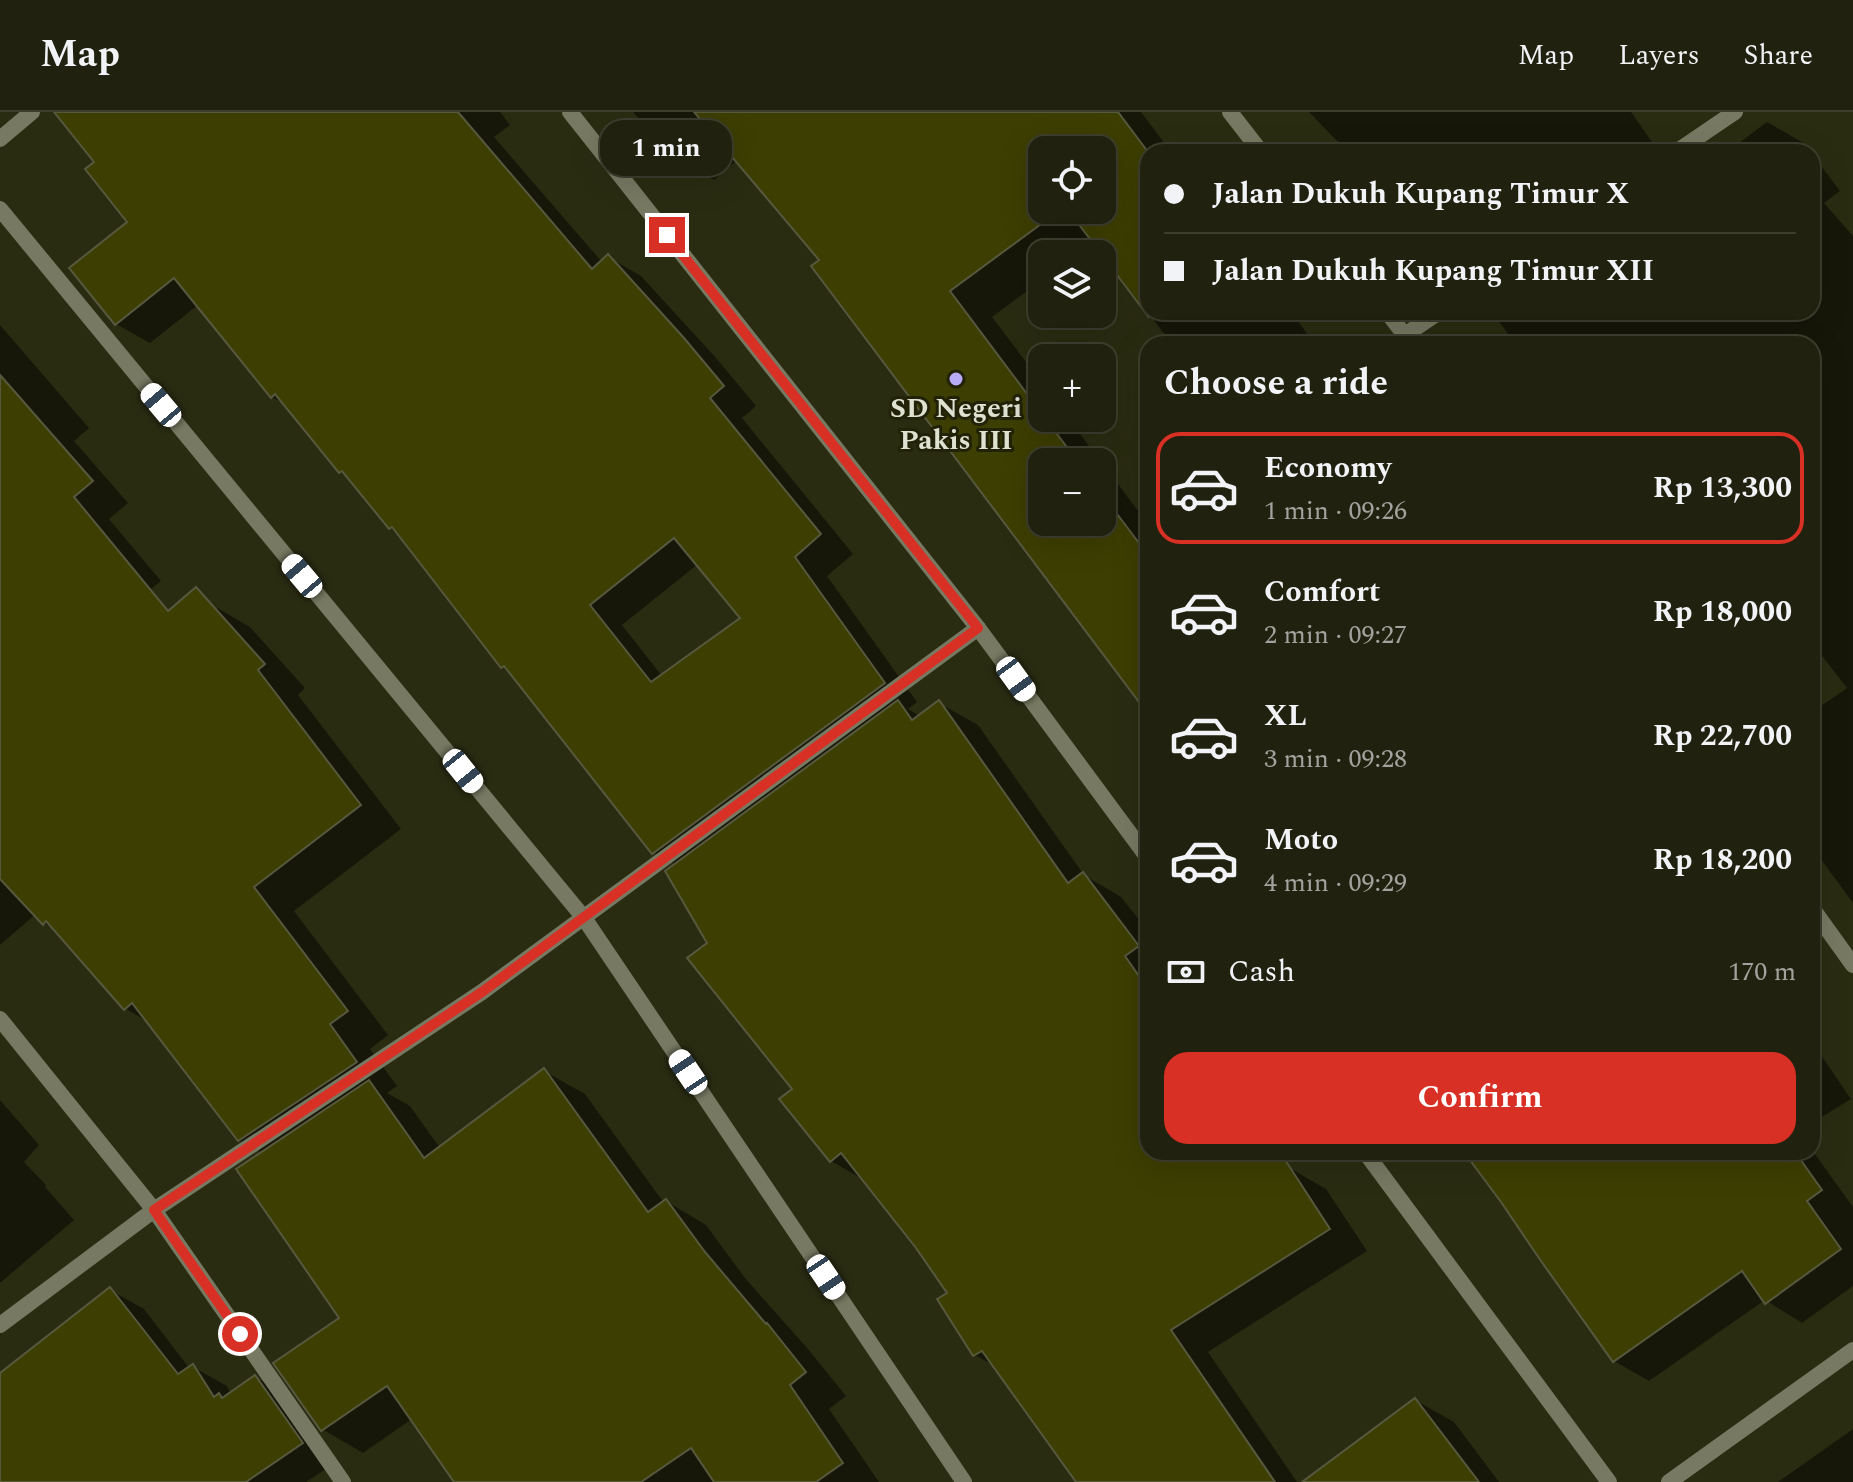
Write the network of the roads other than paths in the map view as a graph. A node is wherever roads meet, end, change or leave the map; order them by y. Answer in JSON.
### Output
{"nodes":[{"id":1,"x":32,"y":112,"type":"edge"},
{"id":2,"x":570,"y":112,"type":"edge"},
{"id":3,"x":1230,"y":112,"type":"edge"},
{"id":4,"x":1735,"y":112,"type":"edge"},
{"id":5,"x":0,"y":139,"type":"edge"},
{"id":6,"x":1255,"y":144,"type":"edge"},
{"id":7,"x":1688,"y":144,"type":"edge"},
{"id":8,"x":0,"y":209,"type":"edge"},
{"id":9,"x":1430,"y":320,"type":"edge"},
{"id":10,"x":1412,"y":336,"type":"edge"},
{"id":11,"x":978,"y":628,"type":"junction"},
{"id":12,"x":1140,"y":847,"type":"edge"},
{"id":13,"x":584,"y":918,"type":"junction"},
{"id":14,"x":1820,"y":919,"type":"edge"},
{"id":15,"x":1853,"y":965,"type":"edge"},
{"id":16,"x":0,"y":1019,"type":"edge"},
{"id":17,"x":1371,"y":1160,"type":"edge"},
{"id":18,"x":154,"y":1210,"type":"junction"},
{"id":19,"x":0,"y":1325,"type":"edge"},
{"id":20,"x":1853,"y":1350,"type":"edge"},
{"id":21,"x":343,"y":1482,"type":"edge"},
{"id":22,"x":964,"y":1482,"type":"edge"},
{"id":23,"x":1609,"y":1482,"type":"edge"},
{"id":24,"x":1669,"y":1482,"type":"edge"}],
"edges":[{"from":1,"to":5,"type":"street"},
{"from":2,"to":11,"type":"street"},
{"from":3,"to":6,"type":"street"},
{"from":4,"to":7,"type":"street"},
{"from":8,"to":13,"type":"street"},
{"from":9,"to":10,"type":"street"},
{"from":11,"to":12,"type":"street"},
{"from":11,"to":13,"type":"street"},
{"from":13,"to":18,"type":"street"},
{"from":13,"to":22,"type":"street"},
{"from":14,"to":15,"type":"street"},
{"from":16,"to":18,"type":"street"},
{"from":17,"to":23,"type":"street"},
{"from":18,"to":19,"type":"street"},
{"from":18,"to":21,"type":"street"},
{"from":20,"to":24,"type":"street"}]}
